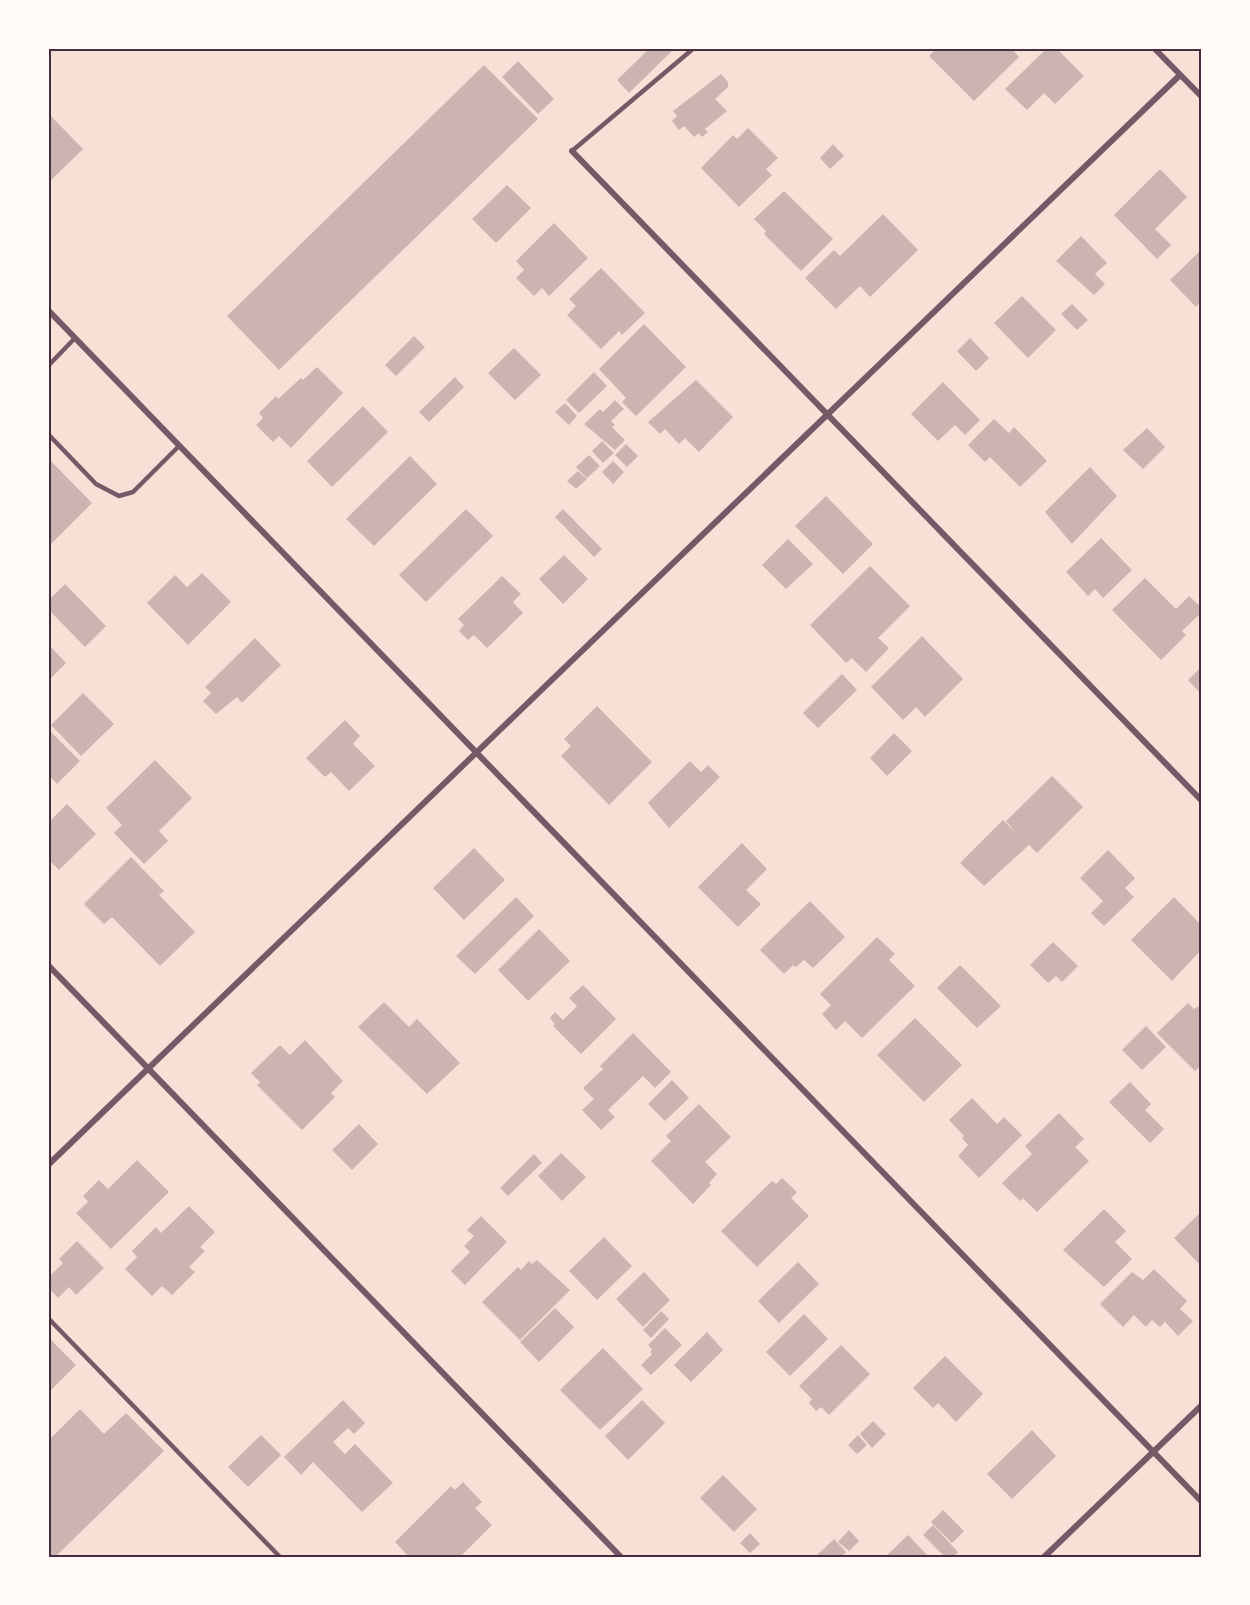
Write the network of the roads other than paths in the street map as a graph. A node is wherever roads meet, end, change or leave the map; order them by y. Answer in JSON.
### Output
{"nodes":[{"id":1,"x":694,"y":48,"type":"edge"},
{"id":2,"x":1154,"y":48,"type":"edge"},
{"id":3,"x":1180,"y":75,"type":"junction"},
{"id":4,"x":1202,"y":97,"type":"edge"},
{"id":5,"x":572,"y":151,"type":"joint"},
{"id":6,"x":48,"y":310,"type":"edge"},
{"id":7,"x":75,"y":338,"type":"junction"},
{"id":8,"x":48,"y":366,"type":"edge"},
{"id":9,"x":827,"y":414,"type":"junction"},
{"id":10,"x":48,"y":434,"type":"edge"},
{"id":11,"x":178,"y":447,"type":"junction"},
{"id":12,"x":476,"y":753,"type":"junction"},
{"id":13,"x":1202,"y":801,"type":"edge"},
{"id":14,"x":48,"y":965,"type":"edge"},
{"id":15,"x":148,"y":1068,"type":"junction"},
{"id":16,"x":48,"y":1165,"type":"edge"},
{"id":17,"x":48,"y":1318,"type":"edge"},
{"id":18,"x":1202,"y":1405,"type":"edge"},
{"id":19,"x":1153,"y":1452,"type":"junction"},
{"id":20,"x":1202,"y":1502,"type":"edge"},
{"id":21,"x":280,"y":1557,"type":"edge"},
{"id":22,"x":621,"y":1557,"type":"edge"},
{"id":23,"x":1044,"y":1557,"type":"edge"}],
"edges":[{"from":1,"to":5,"type":"lane"},
{"from":2,"to":3,"type":"street"},
{"from":3,"to":4,"type":"street"},
{"from":3,"to":9,"type":"street"},
{"from":5,"to":9,"type":"street"},
{"from":6,"to":7,"type":"street"},
{"from":7,"to":8,"type":"lane"},
{"from":7,"to":11,"type":"street"},
{"from":9,"to":12,"type":"street"},
{"from":9,"to":13,"type":"street"},
{"from":10,"to":11,"type":"lane"},
{"from":11,"to":12,"type":"street"},
{"from":12,"to":15,"type":"street"},
{"from":12,"to":19,"type":"street"},
{"from":14,"to":15,"type":"street"},
{"from":15,"to":16,"type":"street"},
{"from":15,"to":22,"type":"street"},
{"from":17,"to":21,"type":"lane"},
{"from":18,"to":19,"type":"street"},
{"from":19,"to":20,"type":"street"},
{"from":19,"to":23,"type":"street"}]}
